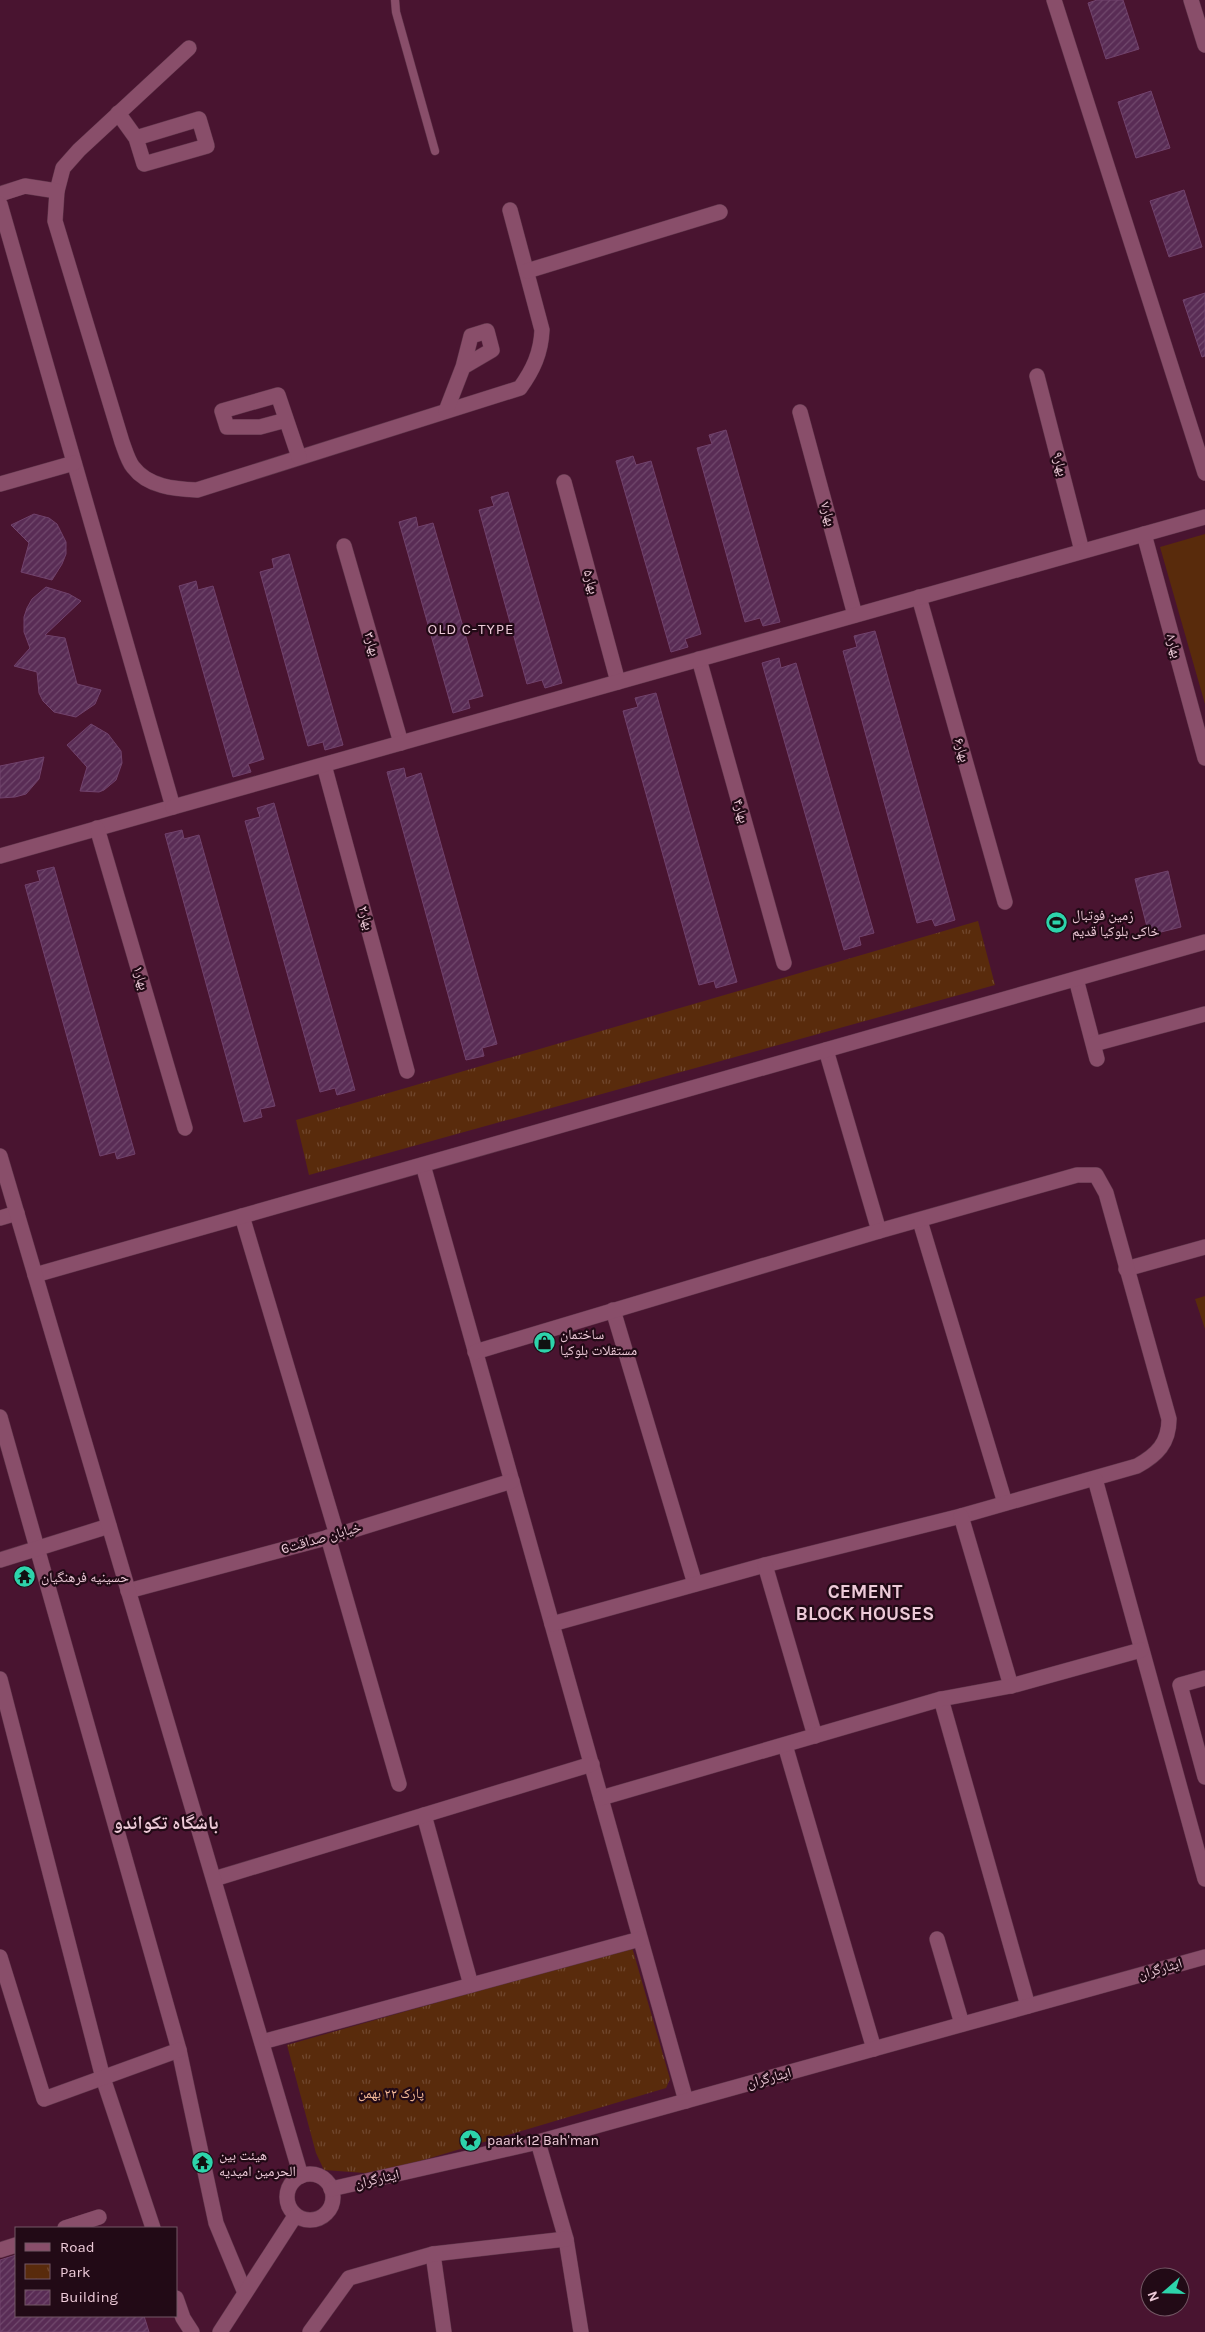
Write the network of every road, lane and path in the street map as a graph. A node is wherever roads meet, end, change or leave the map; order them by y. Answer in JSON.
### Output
{"nodes":[{"id":1,"x":395,"y":0,"type":"edge"},
{"id":2,"x":1054,"y":0,"type":"edge"},
{"id":3,"x":1190,"y":0,"type":"edge"},
{"id":4,"x":1205,"y":45,"type":"edge"},
{"id":5,"x":189,"y":48,"type":"dead end"},
{"id":6,"x":118,"y":113,"type":"junction"},
{"id":7,"x":136,"y":138,"type":"dead end"},
{"id":8,"x":436,"y":151,"type":"dead end"},
{"id":9,"x":57,"y":192,"type":"junction"},
{"id":10,"x":0,"y":194,"type":"edge"},
{"id":11,"x":0,"y":204,"type":"edge"},
{"id":12,"x":510,"y":210,"type":"dead end"},
{"id":13,"x":720,"y":212,"type":"dead end"},
{"id":14,"x":527,"y":271,"type":"junction"},
{"id":15,"x":464,"y":367,"type":"dead end"},
{"id":16,"x":1037,"y":376,"type":"dead end"},
{"id":17,"x":446,"y":411,"type":"junction"},
{"id":18,"x":800,"y":412,"type":"dead end"},
{"id":19,"x":286,"y":420,"type":"dead end"},
{"id":20,"x":299,"y":457,"type":"junction"},
{"id":21,"x":74,"y":463,"type":"junction"},
{"id":22,"x":1205,"y":473,"type":"edge"},
{"id":23,"x":564,"y":482,"type":"dead end"},
{"id":24,"x":0,"y":484,"type":"edge"},
{"id":25,"x":1205,"y":516,"type":"edge"},
{"id":26,"x":1144,"y":534,"type":"junction"},
{"id":27,"x":344,"y":546,"type":"dead end"},
{"id":28,"x":1082,"y":551,"type":"junction"},
{"id":29,"x":919,"y":597,"type":"junction"},
{"id":30,"x":855,"y":615,"type":"junction"},
{"id":31,"x":699,"y":659,"type":"junction"},
{"id":32,"x":618,"y":682,"type":"junction"},
{"id":33,"x":400,"y":743,"type":"junction"},
{"id":34,"x":1205,"y":758,"type":"edge"},
{"id":35,"x":324,"y":764,"type":"junction"},
{"id":36,"x":173,"y":807,"type":"junction"},
{"id":37,"x":97,"y":828,"type":"junction"},
{"id":38,"x":0,"y":856,"type":"edge"},
{"id":39,"x":1004,"y":902,"type":"dead end"},
{"id":40,"x":1205,"y":942,"type":"edge"},
{"id":41,"x":784,"y":963,"type":"dead end"},
{"id":42,"x":1076,"y":979,"type":"junction"},
{"id":43,"x":1205,"y":1014,"type":"edge"},
{"id":44,"x":826,"y":1050,"type":"junction"},
{"id":45,"x":407,"y":1071,"type":"dead end"},
{"id":46,"x":185,"y":1128,"type":"dead end"},
{"id":47,"x":0,"y":1156,"type":"edge"},
{"id":48,"x":423,"y":1165,"type":"junction"},
{"id":49,"x":17,"y":1213,"type":"junction"},
{"id":50,"x":242,"y":1216,"type":"junction"},
{"id":51,"x":0,"y":1218,"type":"edge"},
{"id":52,"x":920,"y":1221,"type":"junction"},
{"id":53,"x":879,"y":1231,"type":"junction"},
{"id":54,"x":1205,"y":1247,"type":"edge"},
{"id":55,"x":1126,"y":1269,"type":"junction"},
{"id":56,"x":35,"y":1275,"type":"junction"},
{"id":57,"x":613,"y":1310,"type":"junction"},
{"id":58,"x":475,"y":1352,"type":"junction"},
{"id":59,"x":0,"y":1417,"type":"edge"},
{"id":60,"x":1095,"y":1479,"type":"junction"},
{"id":61,"x":512,"y":1481,"type":"junction"},
{"id":62,"x":1004,"y":1503,"type":"junction"},
{"id":63,"x":961,"y":1516,"type":"junction"},
{"id":64,"x":110,"y":1526,"type":"junction"},
{"id":65,"x":333,"y":1536,"type":"junction"},
{"id":66,"x":38,"y":1550,"type":"junction"},
{"id":67,"x":0,"y":1560,"type":"edge"},
{"id":68,"x":765,"y":1565,"type":"junction"},
{"id":69,"x":694,"y":1584,"type":"junction"},
{"id":70,"x":128,"y":1591,"type":"junction"},
{"id":71,"x":552,"y":1624,"type":"junction"},
{"id":72,"x":1141,"y":1650,"type":"junction"},
{"id":73,"x":1205,"y":1678,"type":"edge"},
{"id":74,"x":0,"y":1679,"type":"edge"},
{"id":75,"x":1010,"y":1686,"type":"junction"},
{"id":76,"x":941,"y":1699,"type":"junction"},
{"id":77,"x":7,"y":1730,"type":"edge"},
{"id":78,"x":815,"y":1736,"type":"junction"},
{"id":79,"x":784,"y":1745,"type":"junction"},
{"id":80,"x":592,"y":1764,"type":"junction"},
{"id":81,"x":1205,"y":1777,"type":"edge"},
{"id":82,"x":399,"y":1784,"type":"dead end"},
{"id":83,"x":601,"y":1798,"type":"junction"},
{"id":84,"x":424,"y":1816,"type":"junction"},
{"id":85,"x":214,"y":1880,"type":"junction"},
{"id":86,"x":1205,"y":1880,"type":"edge"},
{"id":87,"x":640,"y":1939,"type":"junction"},
{"id":88,"x":937,"y":1939,"type":"dead end"},
{"id":89,"x":0,"y":1957,"type":"edge"},
{"id":90,"x":1205,"y":1957,"type":"edge"},
{"id":91,"x":472,"y":1985,"type":"junction"},
{"id":92,"x":1028,"y":2006,"type":"junction"},
{"id":93,"x":962,"y":2024,"type":"junction"},
{"id":94,"x":262,"y":2042,"type":"junction"},
{"id":95,"x":874,"y":2049,"type":"junction"},
{"id":96,"x":179,"y":2050,"type":"junction"},
{"id":97,"x":103,"y":2078,"type":"junction"},
{"id":98,"x":686,"y":2101,"type":"junction"},
{"id":99,"x":538,"y":2142,"type":"junction"},
{"id":100,"x":301,"y":2176,"type":"junction"},
{"id":101,"x":331,"y":2189,"type":"junction"},
{"id":102,"x":295,"y":2216,"type":"junction"},
{"id":103,"x":99,"y":2217,"type":"dead end"},
{"id":104,"x":68,"y":2227,"type":"edge"},
{"id":105,"x":153,"y":2227,"type":"edge"},
{"id":106,"x":566,"y":2239,"type":"junction"},
{"id":107,"x":15,"y":2245,"type":"edge"},
{"id":108,"x":0,"y":2250,"type":"edge"},
{"id":109,"x":432,"y":2254,"type":"junction"},
{"id":110,"x":245,"y":2293,"type":"junction"},
{"id":111,"x":178,"y":2304,"type":"edge"},
{"id":112,"x":192,"y":2332,"type":"edge"},
{"id":113,"x":220,"y":2332,"type":"edge"},
{"id":114,"x":310,"y":2332,"type":"edge"},
{"id":115,"x":444,"y":2332,"type":"edge"},
{"id":116,"x":581,"y":2332,"type":"edge"}],
"edges":[{"from":1,"to":8,"type":"lane"},
{"from":2,"to":22,"type":"street"},
{"from":3,"to":4,"type":"street"},
{"from":5,"to":6,"type":"street"},
{"from":6,"to":7,"type":"street"},
{"from":6,"to":9,"type":"street"},
{"from":9,"to":10,"type":"street"},
{"from":9,"to":20,"type":"street"},
{"from":11,"to":21,"type":"street"},
{"from":12,"to":14,"type":"street"},
{"from":13,"to":14,"type":"street"},
{"from":14,"to":17,"type":"street"},
{"from":15,"to":17,"type":"street"},
{"from":16,"to":28,"type":"street","name":"بهار۹"},
{"from":17,"to":20,"type":"street"},
{"from":18,"to":30,"type":"street","name":"بهار۷"},
{"from":19,"to":20,"type":"street"},
{"from":21,"to":24,"type":"street"},
{"from":21,"to":36,"type":"street"},
{"from":23,"to":32,"type":"street","name":"بهار۵"},
{"from":25,"to":26,"type":"street"},
{"from":26,"to":28,"type":"street"},
{"from":26,"to":34,"type":"street","name":"بهار۸"},
{"from":27,"to":33,"type":"street","name":"بهار۳"},
{"from":28,"to":29,"type":"street"},
{"from":29,"to":30,"type":"street"},
{"from":29,"to":39,"type":"street","name":"بهار۶"},
{"from":30,"to":31,"type":"street"},
{"from":31,"to":32,"type":"street"},
{"from":31,"to":41,"type":"street","name":"بهار۴"},
{"from":32,"to":33,"type":"street"},
{"from":33,"to":35,"type":"street"},
{"from":35,"to":36,"type":"street"},
{"from":35,"to":45,"type":"street","name":"بهار۲"},
{"from":36,"to":37,"type":"street"},
{"from":37,"to":38,"type":"street"},
{"from":37,"to":46,"type":"street","name":"بهار۱"},
{"from":40,"to":42,"type":"street"},
{"from":42,"to":43,"type":"street"},
{"from":42,"to":44,"type":"street"},
{"from":44,"to":48,"type":"street"},
{"from":44,"to":53,"type":"street"},
{"from":47,"to":49,"type":"street"},
{"from":48,"to":50,"type":"street"},
{"from":48,"to":58,"type":"street"},
{"from":49,"to":51,"type":"street"},
{"from":49,"to":56,"type":"street"},
{"from":50,"to":56,"type":"street"},
{"from":50,"to":65,"type":"street"},
{"from":52,"to":53,"type":"street"},
{"from":52,"to":55,"type":"street"},
{"from":52,"to":62,"type":"street"},
{"from":53,"to":57,"type":"street"},
{"from":54,"to":55,"type":"street"},
{"from":55,"to":60,"type":"street"},
{"from":56,"to":64,"type":"street"},
{"from":57,"to":58,"type":"street"},
{"from":57,"to":69,"type":"street"},
{"from":58,"to":61,"type":"street"},
{"from":59,"to":66,"type":"street"},
{"from":60,"to":62,"type":"street"},
{"from":60,"to":72,"type":"street"},
{"from":61,"to":65,"type":"street","name":"خیابان صداقت6"},
{"from":61,"to":71,"type":"street"},
{"from":62,"to":63,"type":"street"},
{"from":63,"to":68,"type":"street"},
{"from":63,"to":75,"type":"street"},
{"from":64,"to":66,"type":"street"},
{"from":64,"to":70,"type":"street"},
{"from":65,"to":70,"type":"street","name":"خیابان صداقت6"},
{"from":65,"to":82,"type":"street"},
{"from":66,"to":67,"type":"street"},
{"from":66,"to":96,"type":"street"},
{"from":68,"to":69,"type":"street"},
{"from":68,"to":78,"type":"street"},
{"from":69,"to":71,"type":"street"},
{"from":70,"to":85,"type":"street"},
{"from":71,"to":80,"type":"street"},
{"from":72,"to":75,"type":"street"},
{"from":72,"to":86,"type":"street"},
{"from":73,"to":81,"type":"street"},
{"from":74,"to":77,"type":"street"},
{"from":75,"to":76,"type":"street"},
{"from":76,"to":78,"type":"street"},
{"from":76,"to":92,"type":"street"},
{"from":77,"to":97,"type":"street"},
{"from":78,"to":79,"type":"street"},
{"from":79,"to":83,"type":"street"},
{"from":79,"to":95,"type":"street"},
{"from":80,"to":83,"type":"street"},
{"from":80,"to":84,"type":"street"},
{"from":83,"to":87,"type":"street"},
{"from":84,"to":85,"type":"street"},
{"from":84,"to":91,"type":"street"},
{"from":85,"to":94,"type":"street"},
{"from":87,"to":91,"type":"street"},
{"from":87,"to":98,"type":"street"},
{"from":88,"to":93,"type":"street"},
{"from":89,"to":97,"type":"street"},
{"from":90,"to":92,"type":"street","name":"ایثارگران"},
{"from":91,"to":94,"type":"street"},
{"from":92,"to":93,"type":"street","name":"ایثارگران"},
{"from":93,"to":95,"type":"street","name":"ایثارگران"},
{"from":94,"to":100,"type":"street"},
{"from":95,"to":98,"type":"street","name":"ایثارگران"},
{"from":96,"to":97,"type":"street"},
{"from":96,"to":110,"type":"street"},
{"from":97,"to":105,"type":"street"},
{"from":98,"to":99,"type":"street","name":"ایثارگران"},
{"from":99,"to":101,"type":"street","name":"ایثارگران"},
{"from":99,"to":106,"type":"street"},
{"from":100,"to":101,"type":"street"},
{"from":100,"to":102,"type":"street"},
{"from":101,"to":102,"type":"street"},
{"from":102,"to":110,"type":"street"},
{"from":103,"to":104,"type":"street"},
{"from":106,"to":109,"type":"street"},
{"from":106,"to":116,"type":"street"},
{"from":107,"to":108,"type":"street"},
{"from":109,"to":114,"type":"street"},
{"from":109,"to":115,"type":"street"},
{"from":110,"to":113,"type":"street"},
{"from":111,"to":112,"type":"street"}]}
